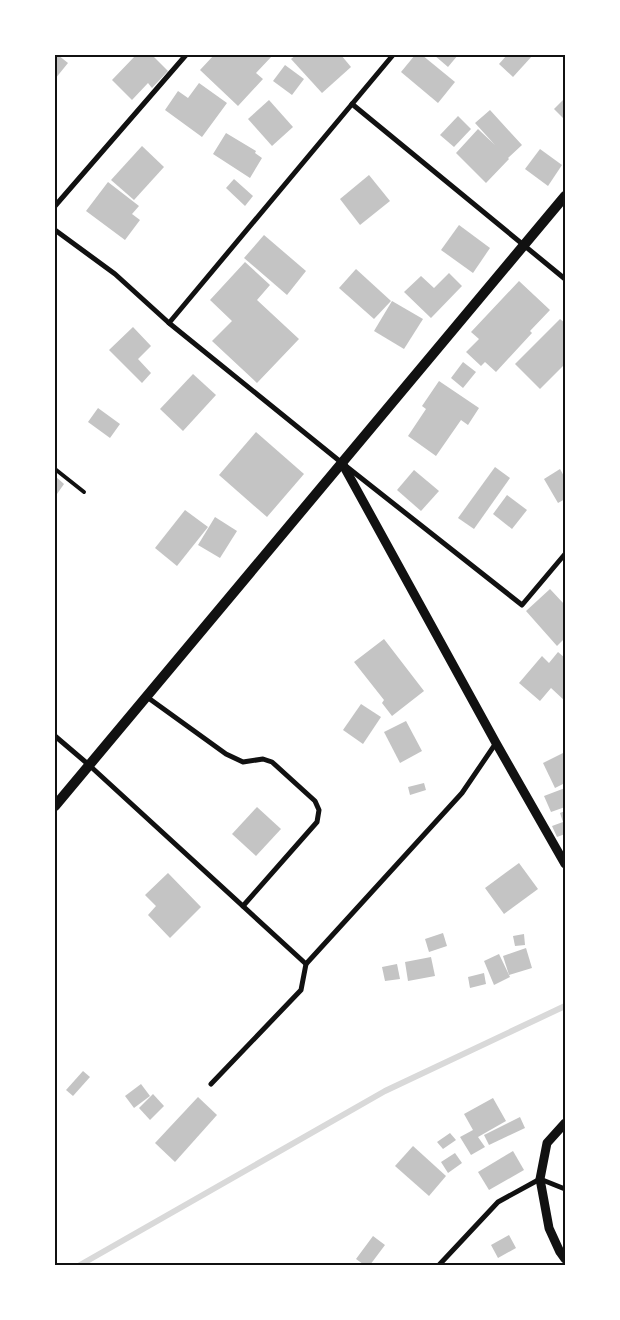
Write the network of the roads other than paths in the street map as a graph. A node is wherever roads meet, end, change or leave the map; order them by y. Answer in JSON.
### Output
{"nodes":[{"id":1,"x":186,"y":55,"type":"edge"},
{"id":2,"x":392,"y":55,"type":"edge"},
{"id":3,"x":352,"y":104,"type":"junction"},
{"id":4,"x":565,"y":196,"type":"edge"},
{"id":5,"x":55,"y":206,"type":"edge"},
{"id":6,"x":56,"y":232,"type":"edge"},
{"id":7,"x":524,"y":244,"type":"junction"},
{"id":8,"x":565,"y":278,"type":"edge"},
{"id":9,"x":169,"y":323,"type":"junction"},
{"id":10,"x":342,"y":463,"type":"junction"},
{"id":11,"x":55,"y":469,"type":"edge"},
{"id":12,"x":84,"y":492,"type":"dead end"},
{"id":13,"x":565,"y":554,"type":"edge"},
{"id":14,"x":146,"y":697,"type":"junction"},
{"id":15,"x":55,"y":736,"type":"edge"},
{"id":16,"x":496,"y":743,"type":"junction"},
{"id":17,"x":89,"y":765,"type":"junction"},
{"id":18,"x":55,"y":806,"type":"edge"},
{"id":19,"x":565,"y":864,"type":"edge"},
{"id":20,"x":243,"y":906,"type":"junction"},
{"id":21,"x":306,"y":964,"type":"junction"},
{"id":22,"x":210,"y":1084,"type":"dead end"},
{"id":23,"x":565,"y":1123,"type":"edge"},
{"id":24,"x":540,"y":1180,"type":"junction"},
{"id":25,"x":565,"y":1189,"type":"edge"},
{"id":26,"x":565,"y":1259,"type":"edge"},
{"id":27,"x":439,"y":1265,"type":"edge"}],
"edges":[{"from":1,"to":5,"type":"street"},
{"from":2,"to":3,"type":"street"},
{"from":3,"to":7,"type":"street"},
{"from":3,"to":9,"type":"street"},
{"from":4,"to":7,"type":"main road"},
{"from":6,"to":9,"type":"street"},
{"from":7,"to":8,"type":"street"},
{"from":7,"to":10,"type":"main road"},
{"from":9,"to":10,"type":"street"},
{"from":10,"to":13,"type":"street"},
{"from":10,"to":14,"type":"main road"},
{"from":10,"to":16,"type":"street"},
{"from":11,"to":12,"type":"lane"},
{"from":14,"to":17,"type":"main road"},
{"from":14,"to":20,"type":"street"},
{"from":15,"to":17,"type":"street"},
{"from":16,"to":19,"type":"street"},
{"from":16,"to":21,"type":"street"},
{"from":17,"to":18,"type":"main road"},
{"from":17,"to":20,"type":"street"},
{"from":20,"to":21,"type":"street"},
{"from":21,"to":22,"type":"street"},
{"from":23,"to":24,"type":"street"},
{"from":24,"to":25,"type":"street"},
{"from":24,"to":26,"type":"street"},
{"from":24,"to":27,"type":"street"}]}
